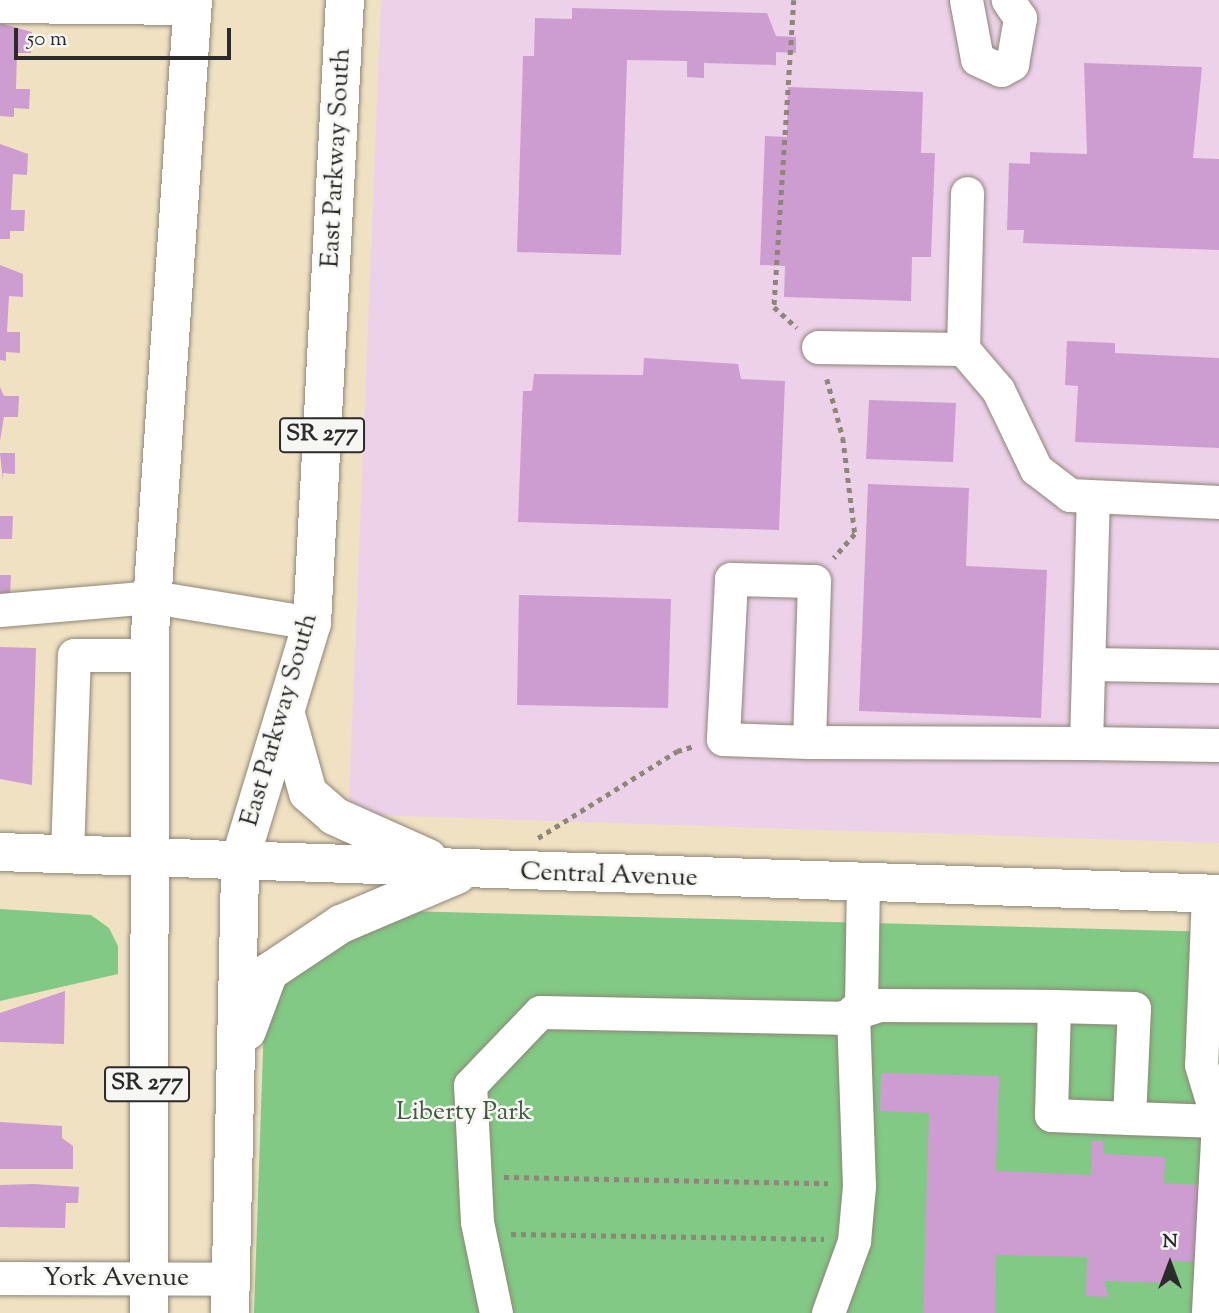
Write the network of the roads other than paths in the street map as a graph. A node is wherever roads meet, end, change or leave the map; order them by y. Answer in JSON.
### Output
{"nodes":[{"id":1,"x":345,"y":0,"type":"edge"},
{"id":2,"x":966,"y":0,"type":"edge"},
{"id":3,"x":1008,"y":0,"type":"edge"},
{"id":4,"x":193,"y":4,"type":"edge"},
{"id":5,"x":0,"y":6,"type":"edge"},
{"id":6,"x":967,"y":193,"type":"dead end"},
{"id":7,"x":818,"y":347,"type":"road end"},
{"id":8,"x":963,"y":349,"type":"junction"},
{"id":9,"x":1093,"y":499,"type":"junction"},
{"id":10,"x":1219,"y":502,"type":"edge"},
{"id":11,"x":153,"y":597,"type":"junction"},
{"id":12,"x":0,"y":610,"type":"edge"},
{"id":13,"x":312,"y":623,"type":"junction"},
{"id":14,"x":150,"y":655,"type":"junction"},
{"id":15,"x":1088,"y":664,"type":"junction"},
{"id":16,"x":1219,"y":666,"type":"edge"},
{"id":17,"x":286,"y":710,"type":"junction"},
{"id":18,"x":809,"y":742,"type":"junction"},
{"id":19,"x":1086,"y":743,"type":"junction"},
{"id":20,"x":1219,"y":745,"type":"edge"},
{"id":21,"x":0,"y":852,"type":"edge"},
{"id":22,"x":67,"y":853,"type":"junction"},
{"id":23,"x":145,"y":856,"type":"junction"},
{"id":24,"x":240,"y":860,"type":"junction"},
{"id":25,"x":466,"y":871,"type":"junction"},
{"id":26,"x":863,"y":884,"type":"junction"},
{"id":27,"x":1213,"y":894,"type":"edge"},
{"id":28,"x":1054,"y":1006,"type":"junction"},
{"id":29,"x":857,"y":1009,"type":"junction"},
{"id":30,"x":236,"y":1059,"type":"junction"},
{"id":31,"x":1129,"y":1118,"type":"junction"},
{"id":32,"x":1218,"y":1121,"type":"edge"},
{"id":33,"x":0,"y":1278,"type":"edge"},
{"id":34,"x":231,"y":1296,"type":"edge"},
{"id":35,"x":149,"y":1297,"type":"edge"},
{"id":36,"x":496,"y":1313,"type":"edge"},
{"id":37,"x":828,"y":1313,"type":"edge"},
{"id":38,"x":1208,"y":1313,"type":"edge"}],
"edges":[{"from":1,"to":13,"type":"main road","name":"East Parkway South","number":"SR 277"},
{"from":2,"to":3,"type":"street"},
{"from":4,"to":5,"type":"street"},
{"from":4,"to":11,"type":"main road","number":"SR 277"},
{"from":6,"to":8,"type":"street"},
{"from":7,"to":8,"type":"street"},
{"from":8,"to":9,"type":"street"},
{"from":9,"to":10,"type":"street"},
{"from":9,"to":15,"type":"street"},
{"from":11,"to":12,"type":"street"},
{"from":11,"to":13,"type":"street"},
{"from":11,"to":14,"type":"main road","number":"SR 277"},
{"from":13,"to":17,"type":"main road","name":"East Parkway South","number":"SR 277"},
{"from":14,"to":22,"type":"street"},
{"from":14,"to":23,"type":"main road","number":"SR 277"},
{"from":15,"to":16,"type":"street"},
{"from":15,"to":19,"type":"street"},
{"from":17,"to":24,"type":"main road","name":"East Parkway South","number":"SR 277"},
{"from":17,"to":25,"type":"main road"},
{"from":18,"to":18,"type":"street"},
{"from":18,"to":19,"type":"street"},
{"from":19,"to":20,"type":"street"},
{"from":21,"to":22,"type":"main road","name":"Central Avenue"},
{"from":22,"to":23,"type":"main road","name":"Central Avenue"},
{"from":23,"to":24,"type":"main road","name":"Central Avenue"},
{"from":23,"to":35,"type":"main road","number":"SR 277"},
{"from":24,"to":25,"type":"main road","name":"Central Avenue"},
{"from":24,"to":30,"type":"main road","name":"East Parkway South","number":"SR 277"},
{"from":25,"to":26,"type":"main road","name":"Central Avenue"},
{"from":25,"to":30,"type":"main road"},
{"from":26,"to":27,"type":"main road","name":"Central Avenue"},
{"from":26,"to":29,"type":"street"},
{"from":27,"to":32,"type":"street"},
{"from":28,"to":29,"type":"street"},
{"from":28,"to":31,"type":"street"},
{"from":28,"to":31,"type":"street"},
{"from":29,"to":36,"type":"street"},
{"from":29,"to":37,"type":"street"},
{"from":30,"to":34,"type":"main road","name":"East Parkway South","number":"SR 277"},
{"from":31,"to":32,"type":"street"},
{"from":32,"to":38,"type":"street"},
{"from":33,"to":35,"type":"street","name":"York Avenue"},
{"from":34,"to":35,"type":"street","name":"York Avenue"}]}
